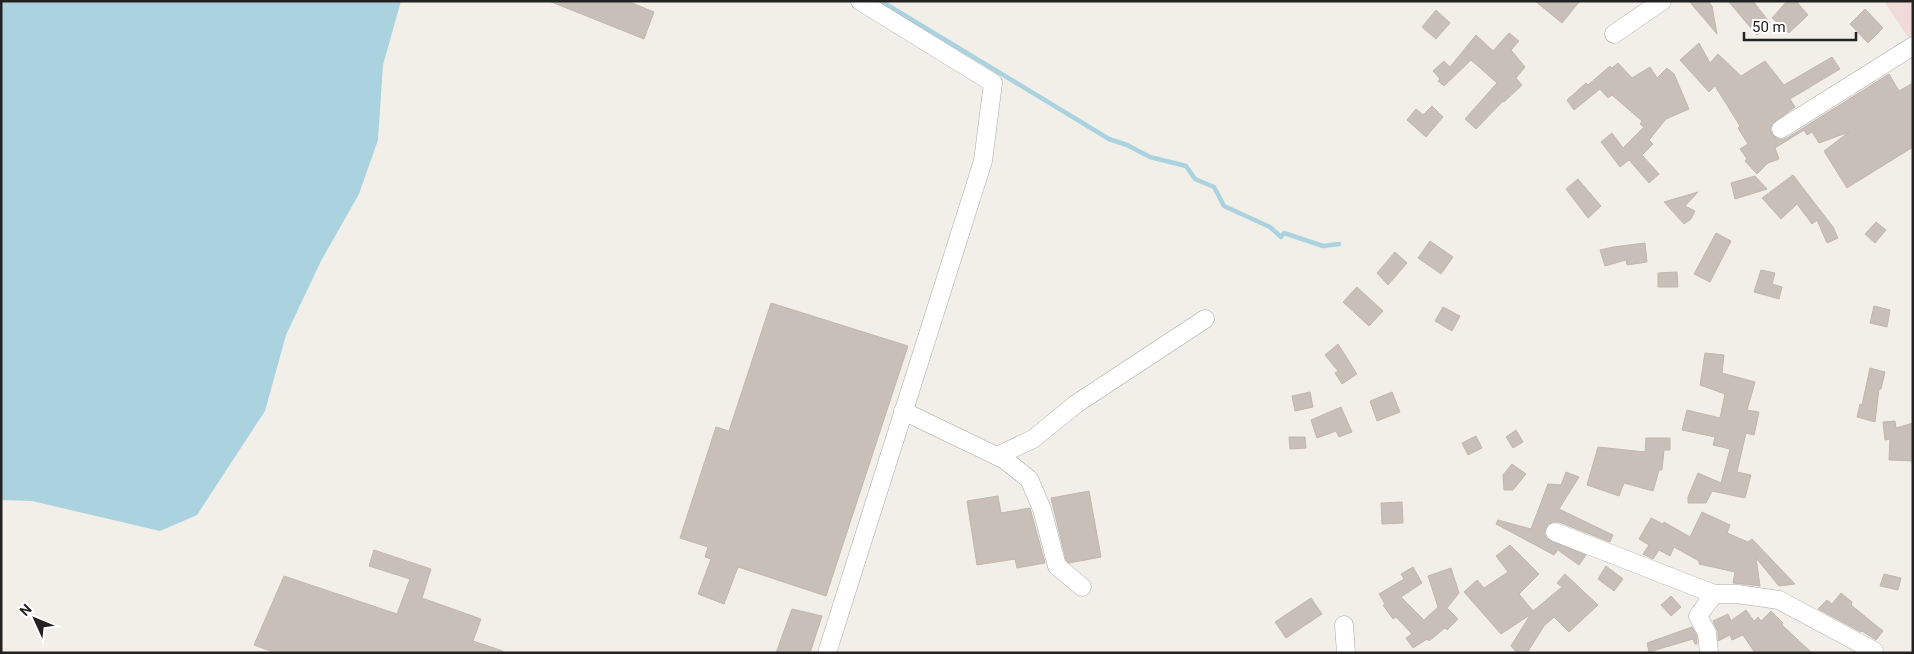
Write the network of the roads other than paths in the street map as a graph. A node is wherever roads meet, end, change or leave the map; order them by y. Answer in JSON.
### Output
{"nodes":[{"id":1,"x":860,"y":1,"type":"edge"},
{"id":2,"x":1662,"y":1,"type":"edge"},
{"id":3,"x":1614,"y":34,"type":"dead end"},
{"id":4,"x":1913,"y":46,"type":"edge"},
{"id":5,"x":1780,"y":129,"type":"dead end"},
{"id":6,"x":1205,"y":319,"type":"dead end"},
{"id":7,"x":903,"y":411,"type":"junction"},
{"id":8,"x":997,"y":456,"type":"junction"},
{"id":9,"x":1555,"y":532,"type":"dead end"},
{"id":10,"x":1082,"y":586,"type":"dead end"},
{"id":11,"x":1714,"y":594,"type":"junction"},
{"id":12,"x":1344,"y":625,"type":"dead end"},
{"id":13,"x":827,"y":653,"type":"edge"},
{"id":14,"x":1346,"y":653,"type":"edge"},
{"id":15,"x":1710,"y":653,"type":"edge"},
{"id":16,"x":1874,"y":653,"type":"edge"}],
"edges":[{"from":1,"to":7,"type":"street"},
{"from":2,"to":3,"type":"street"},
{"from":4,"to":5,"type":"street"},
{"from":6,"to":8,"type":"street"},
{"from":7,"to":8,"type":"street"},
{"from":7,"to":13,"type":"street"},
{"from":8,"to":10,"type":"street"},
{"from":9,"to":11,"type":"street"},
{"from":11,"to":15,"type":"street"},
{"from":11,"to":16,"type":"street"},
{"from":12,"to":14,"type":"street"}]}
